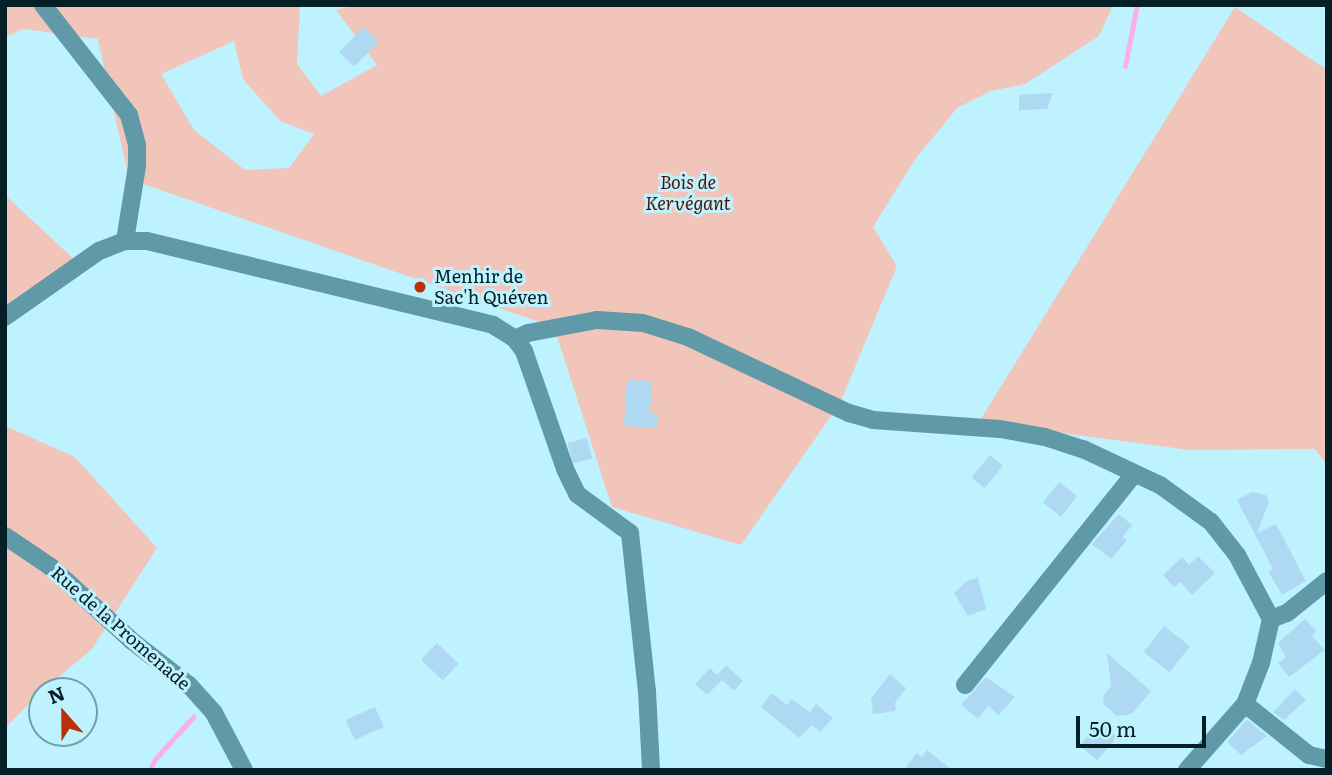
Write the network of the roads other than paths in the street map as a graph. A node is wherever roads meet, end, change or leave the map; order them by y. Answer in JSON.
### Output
{"nodes":[{"id":1,"x":43,"y":5,"type":"edge"},
{"id":2,"x":125,"y":240,"type":"junction"},
{"id":3,"x":5,"y":317,"type":"edge"},
{"id":4,"x":515,"y":340,"type":"junction"},
{"id":5,"x":1135,"y":474,"type":"junction"},
{"id":6,"x":5,"y":536,"type":"edge"},
{"id":7,"x":1327,"y":580,"type":"edge"},
{"id":8,"x":1271,"y":620,"type":"junction"},
{"id":9,"x":965,"y":685,"type":"dead end"},
{"id":10,"x":1245,"y":704,"type":"junction"},
{"id":11,"x":1327,"y":759,"type":"edge"},
{"id":12,"x":244,"y":770,"type":"edge"},
{"id":13,"x":651,"y":770,"type":"edge"},
{"id":14,"x":1186,"y":770,"type":"edge"}],
"edges":[{"from":1,"to":2,"type":"street"},
{"from":2,"to":3,"type":"street"},
{"from":2,"to":4,"type":"street"},
{"from":4,"to":5,"type":"street"},
{"from":4,"to":13,"type":"street"},
{"from":5,"to":8,"type":"street"},
{"from":5,"to":9,"type":"street"},
{"from":6,"to":12,"type":"street","name":"Rue de la Promenade"},
{"from":7,"to":8,"type":"street"},
{"from":8,"to":10,"type":"street"},
{"from":10,"to":11,"type":"street"},
{"from":10,"to":14,"type":"street"}]}
